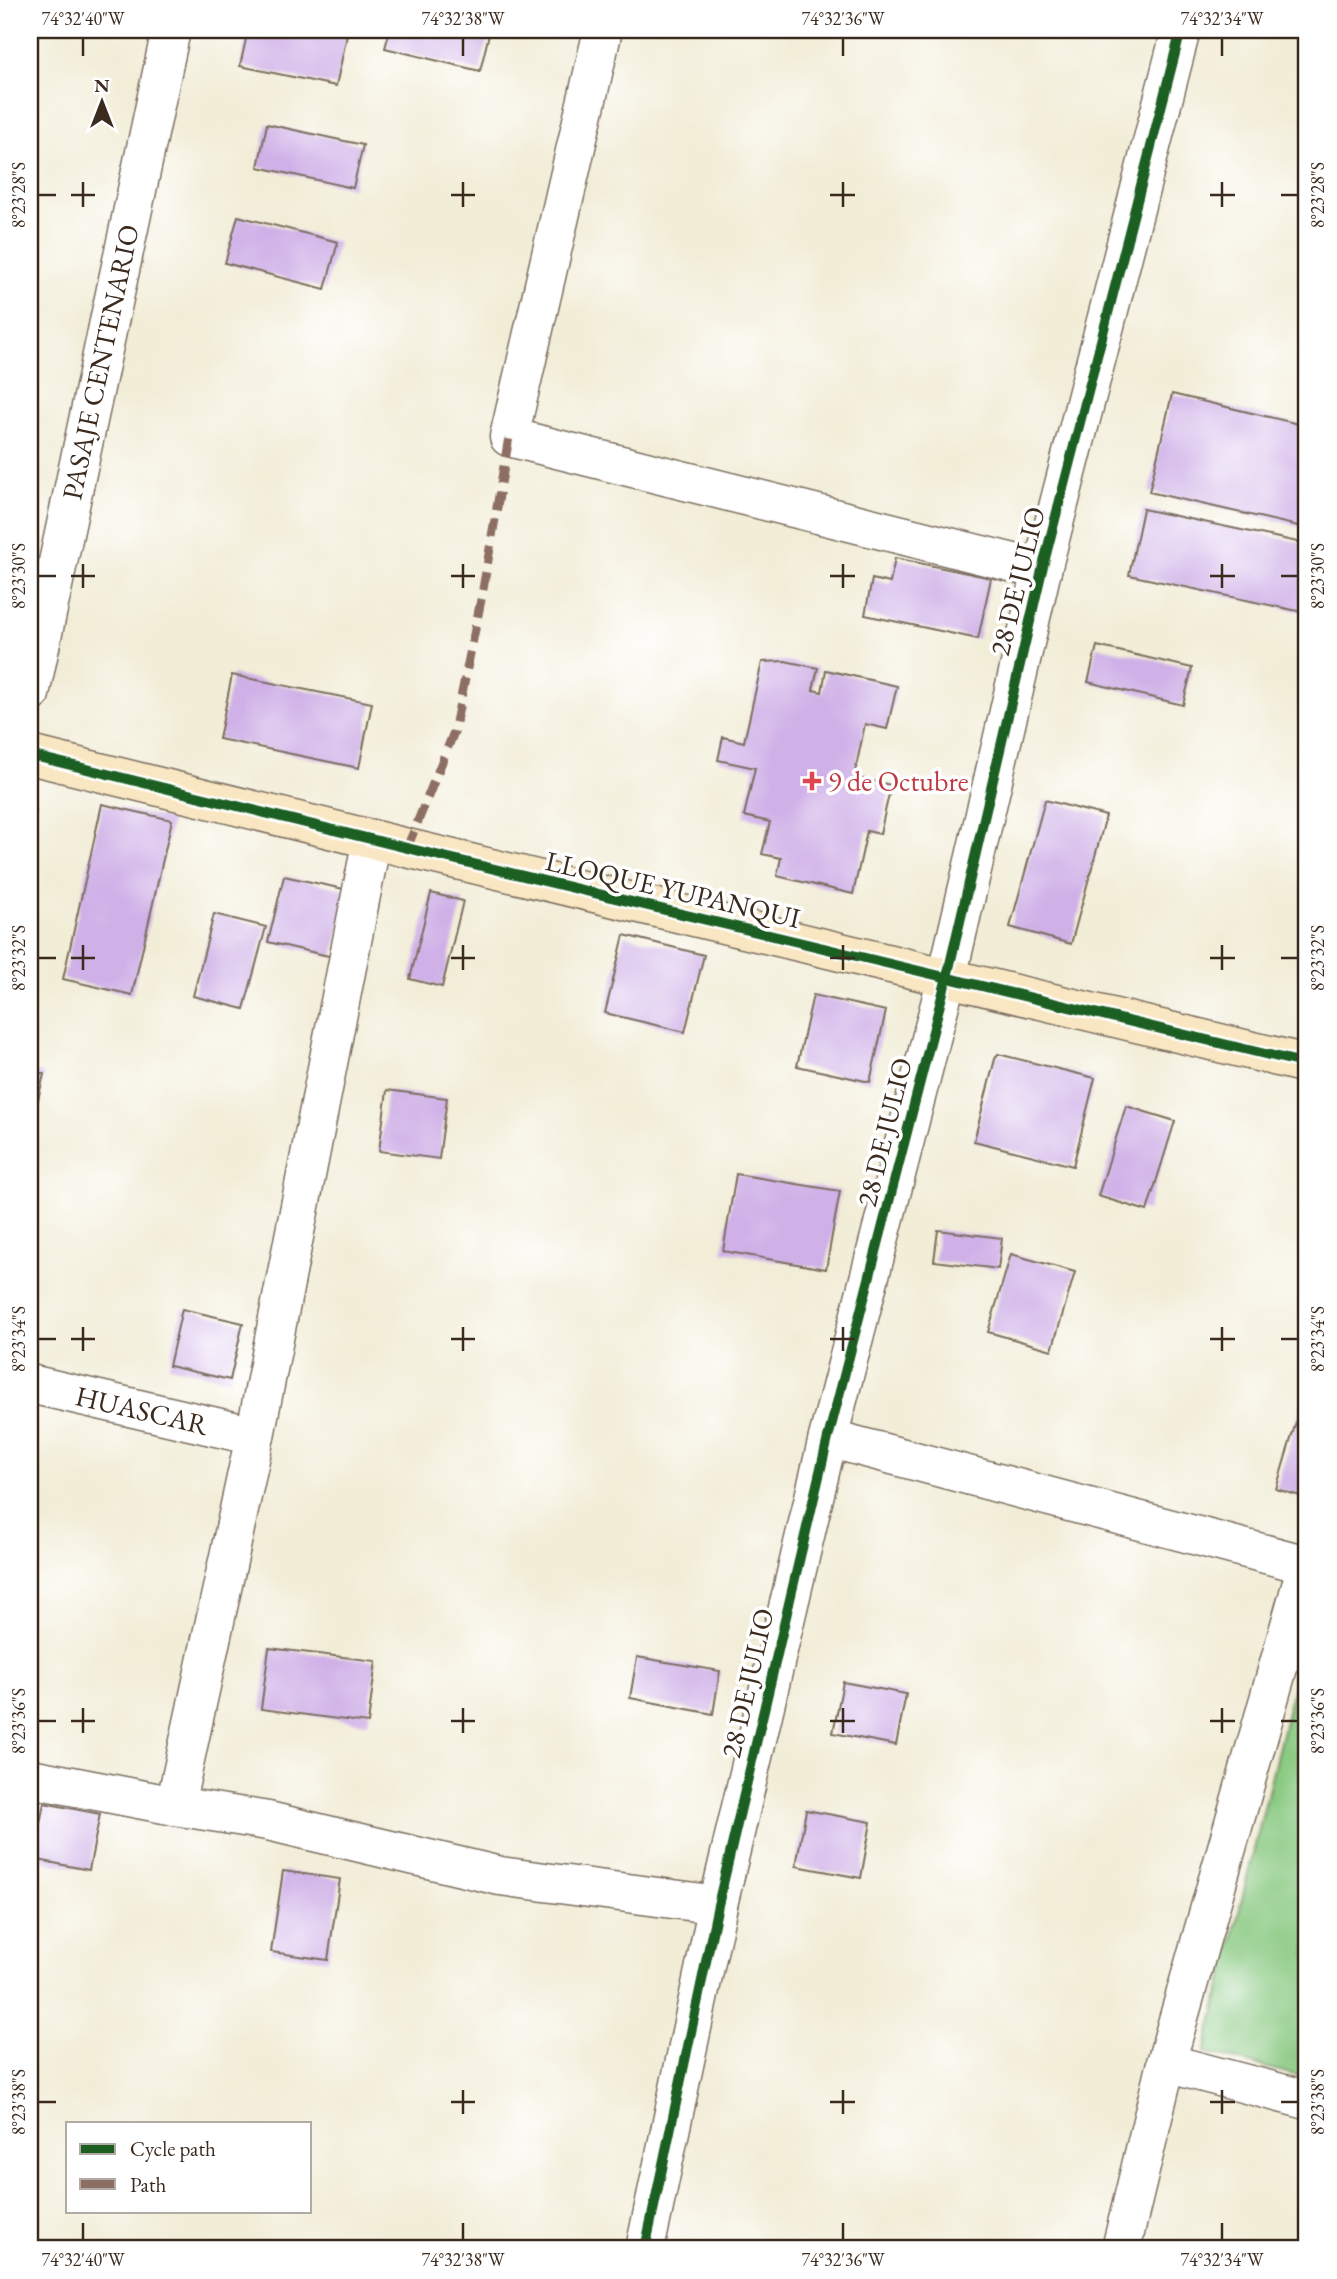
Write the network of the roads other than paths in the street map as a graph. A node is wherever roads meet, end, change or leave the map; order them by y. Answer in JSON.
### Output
{"nodes":[{"id":1,"x":171,"y":30,"type":"edge"},
{"id":2,"x":603,"y":30,"type":"edge"},
{"id":3,"x":1181,"y":30,"type":"edge"},
{"id":4,"x":1042,"y":570,"type":"junction"},
{"id":5,"x":30,"y":694,"type":"edge"},
{"id":6,"x":30,"y":755,"type":"edge"},
{"id":7,"x":372,"y":839,"type":"junction"},
{"id":8,"x":947,"y":977,"type":"junction"},
{"id":9,"x":1307,"y":1064,"type":"edge"},
{"id":10,"x":30,"y":1384,"type":"edge"},
{"id":11,"x":255,"y":1436,"type":"junction"},
{"id":12,"x":828,"y":1438,"type":"junction"},
{"id":13,"x":1307,"y":1564,"type":"edge"},
{"id":14,"x":30,"y":1778,"type":"edge"},
{"id":15,"x":175,"y":1806,"type":"junction"},
{"id":16,"x":718,"y":1905,"type":"junction"},
{"id":17,"x":1166,"y":2063,"type":"junction"},
{"id":18,"x":1307,"y":2100,"type":"edge"},
{"id":19,"x":645,"y":2249,"type":"edge"},
{"id":20,"x":1121,"y":2249,"type":"edge"}],
"edges":[{"from":1,"to":5,"type":"street","name":"PASAJE CENTENARIO"},
{"from":2,"to":4,"type":"street"},
{"from":3,"to":4,"type":"street","name":"28 DE JULIO"},
{"from":4,"to":8,"type":"street","name":"28 DE JULIO"},
{"from":6,"to":7,"type":"street","name":"LLOQUE YUPANQUI"},
{"from":7,"to":8,"type":"street","name":"LLOQUE YUPANQUI"},
{"from":7,"to":11,"type":"street"},
{"from":8,"to":9,"type":"street","name":"LLOQUE YUPANQUI"},
{"from":8,"to":12,"type":"street","name":"28 DE JULIO"},
{"from":10,"to":11,"type":"street","name":"HUASCAR"},
{"from":11,"to":15,"type":"street"},
{"from":12,"to":13,"type":"street"},
{"from":12,"to":16,"type":"street","name":"28 DE JULIO"},
{"from":13,"to":17,"type":"street"},
{"from":14,"to":15,"type":"street"},
{"from":15,"to":16,"type":"street"},
{"from":16,"to":19,"type":"street","name":"28 DE JULIO"},
{"from":17,"to":18,"type":"street"},
{"from":17,"to":20,"type":"street"}]}
